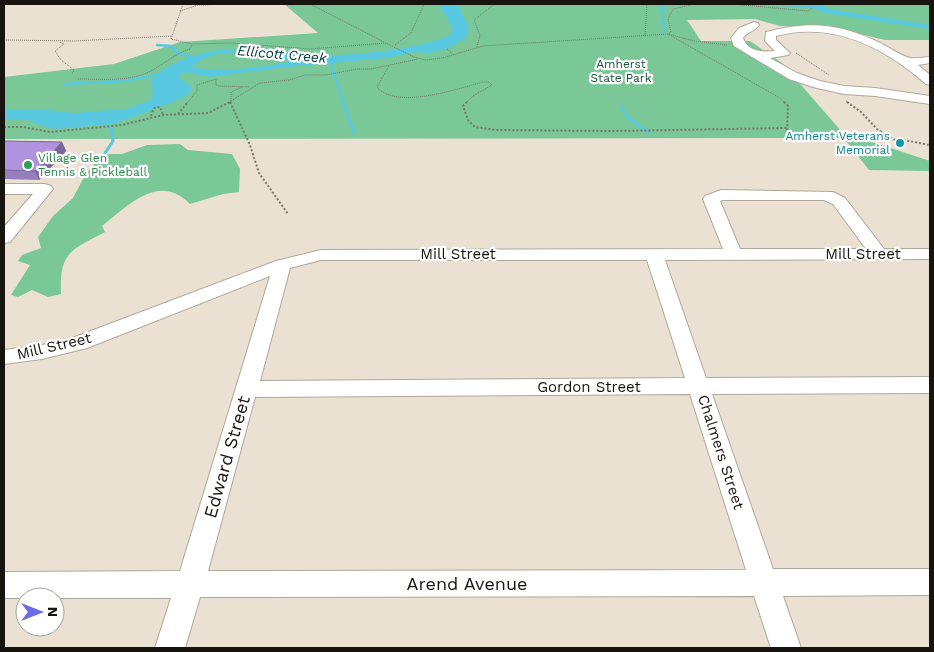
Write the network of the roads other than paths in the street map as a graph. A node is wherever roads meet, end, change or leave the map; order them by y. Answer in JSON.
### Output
{"nodes":[{"id":1,"x":754,"y":25,"type":"dead end"},
{"id":2,"x":756,"y":56,"type":"junction"},
{"id":3,"x":930,"y":60,"type":"edge"},
{"id":4,"x":908,"y":62,"type":"junction"},
{"id":5,"x":805,"y":68,"type":"dead end"},
{"id":6,"x":793,"y":76,"type":"junction"},
{"id":7,"x":930,"y":81,"type":"edge"},
{"id":8,"x":930,"y":100,"type":"edge"},
{"id":9,"x":4,"y":189,"type":"edge"},
{"id":10,"x":4,"y":238,"type":"edge"},
{"id":11,"x":880,"y":254,"type":"junction"},
{"id":12,"x":930,"y":254,"type":"edge"},
{"id":13,"x":654,"y":255,"type":"junction"},
{"id":14,"x":734,"y":255,"type":"junction"},
{"id":15,"x":282,"y":265,"type":"junction"},
{"id":16,"x":4,"y":357,"type":"edge"},
{"id":17,"x":699,"y":386,"type":"junction"},
{"id":18,"x":930,"y":386,"type":"edge"},
{"id":19,"x":247,"y":389,"type":"junction"},
{"id":20,"x":764,"y":582,"type":"junction"},
{"id":21,"x":930,"y":582,"type":"edge"},
{"id":22,"x":4,"y":585,"type":"edge"},
{"id":23,"x":189,"y":585,"type":"junction"},
{"id":24,"x":170,"y":648,"type":"edge"},
{"id":25,"x":786,"y":648,"type":"edge"}],
"edges":[{"from":1,"to":2,"type":"street"},
{"from":2,"to":4,"type":"street"},
{"from":2,"to":6,"type":"street"},
{"from":3,"to":4,"type":"street"},
{"from":4,"to":7,"type":"street"},
{"from":5,"to":6,"type":"street"},
{"from":6,"to":8,"type":"street"},
{"from":9,"to":10,"type":"street"},
{"from":11,"to":12,"type":"street","name":"Mill Street"},
{"from":11,"to":14,"type":"street","name":"Mill Street"},
{"from":11,"to":14,"type":"street"},
{"from":13,"to":14,"type":"street","name":"Mill Street"},
{"from":13,"to":15,"type":"street","name":"Mill Street"},
{"from":13,"to":17,"type":"street","name":"Chalmers Street"},
{"from":15,"to":16,"type":"street","name":"Mill Street"},
{"from":15,"to":19,"type":"street","name":"Edward Street"},
{"from":17,"to":18,"type":"street","name":"Gordon Street"},
{"from":17,"to":19,"type":"street","name":"Gordon Street"},
{"from":17,"to":20,"type":"street","name":"Chalmers Street"},
{"from":19,"to":23,"type":"street","name":"Edward Street"},
{"from":20,"to":21,"type":"street","name":"Arend Avenue"},
{"from":20,"to":23,"type":"street","name":"Arend Avenue"},
{"from":20,"to":25,"type":"street","name":"Chalmers Street"},
{"from":22,"to":23,"type":"street","name":"Arend Avenue"},
{"from":23,"to":24,"type":"street","name":"Edward Street"}]}
